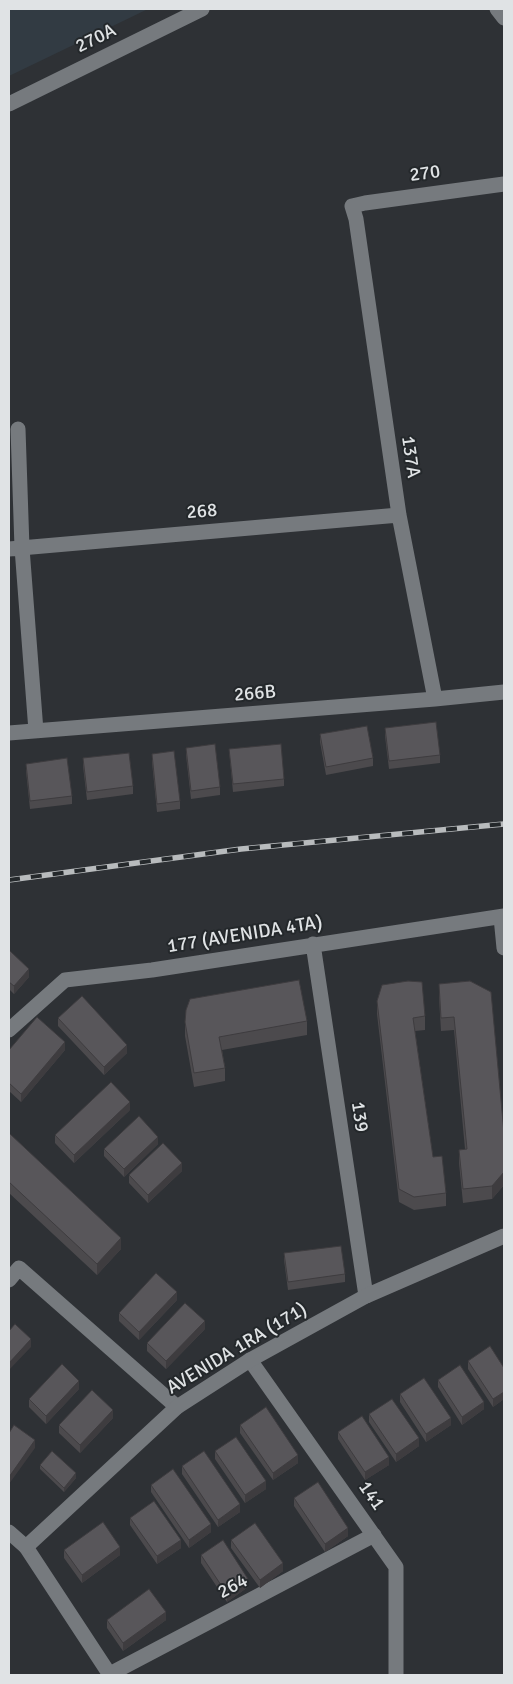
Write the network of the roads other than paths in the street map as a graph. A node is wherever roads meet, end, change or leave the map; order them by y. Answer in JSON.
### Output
{"nodes":[{"id":1,"x":202,"y":9,"type":"edge"},
{"id":2,"x":497,"y":9,"type":"edge"},
{"id":3,"x":504,"y":18,"type":"edge"},
{"id":4,"x":9,"y":104,"type":"edge"},
{"id":5,"x":504,"y":184,"type":"edge"},
{"id":6,"x":354,"y":213,"type":"joint"},
{"id":7,"x":18,"y":429,"type":"dead end"},
{"id":8,"x":399,"y":515,"type":"junction"},
{"id":9,"x":15,"y":548,"type":"edge"},
{"id":10,"x":504,"y":692,"type":"edge"},
{"id":11,"x":434,"y":699,"type":"junction"},
{"id":12,"x":36,"y":731,"type":"junction"},
{"id":13,"x":9,"y":733,"type":"edge"},
{"id":14,"x":502,"y":916,"type":"edge"},
{"id":15,"x":314,"y":944,"type":"junction"},
{"id":16,"x":504,"y":948,"type":"edge"},
{"id":17,"x":9,"y":1030,"type":"edge"},
{"id":18,"x":504,"y":1236,"type":"edge"},
{"id":19,"x":9,"y":1280,"type":"edge"},
{"id":20,"x":366,"y":1296,"type":"junction"},
{"id":21,"x":250,"y":1360,"type":"junction"},
{"id":22,"x":177,"y":1407,"type":"junction"},
{"id":23,"x":9,"y":1532,"type":"edge"},
{"id":24,"x":374,"y":1535,"type":"junction"},
{"id":25,"x":26,"y":1546,"type":"junction"},
{"id":26,"x":110,"y":1675,"type":"edge"},
{"id":27,"x":396,"y":1675,"type":"edge"}],
"edges":[{"from":1,"to":4,"type":"street","name":"270A"},
{"from":2,"to":3,"type":"street"},
{"from":5,"to":6,"type":"street","name":"270"},
{"from":6,"to":8,"type":"street","name":"137A"},
{"from":7,"to":9,"type":"street"},
{"from":8,"to":9,"type":"street","name":"268"},
{"from":8,"to":11,"type":"street","name":"137A"},
{"from":9,"to":12,"type":"street"},
{"from":10,"to":11,"type":"street","name":"266B"},
{"from":11,"to":12,"type":"street","name":"266B"},
{"from":12,"to":13,"type":"street","name":"266B"},
{"from":14,"to":15,"type":"street","name":"177 (AVENIDA 4TA)"},
{"from":14,"to":16,"type":"street"},
{"from":15,"to":17,"type":"street","name":"177 (AVENIDA 4TA)"},
{"from":15,"to":20,"type":"street","name":"139"},
{"from":18,"to":20,"type":"street","name":"AVENIDA 1RA (171)"},
{"from":19,"to":22,"type":"street"},
{"from":20,"to":21,"type":"street","name":"AVENIDA 1RA (171)"},
{"from":21,"to":22,"type":"street","name":"AVENIDA 1RA (171)"},
{"from":21,"to":24,"type":"street","name":"141"},
{"from":22,"to":25,"type":"street","name":"AVENIDA 1RA (171)"},
{"from":23,"to":25,"type":"street"},
{"from":24,"to":26,"type":"street","name":"264"},
{"from":24,"to":27,"type":"street","name":"141"},
{"from":25,"to":26,"type":"street"}]}
